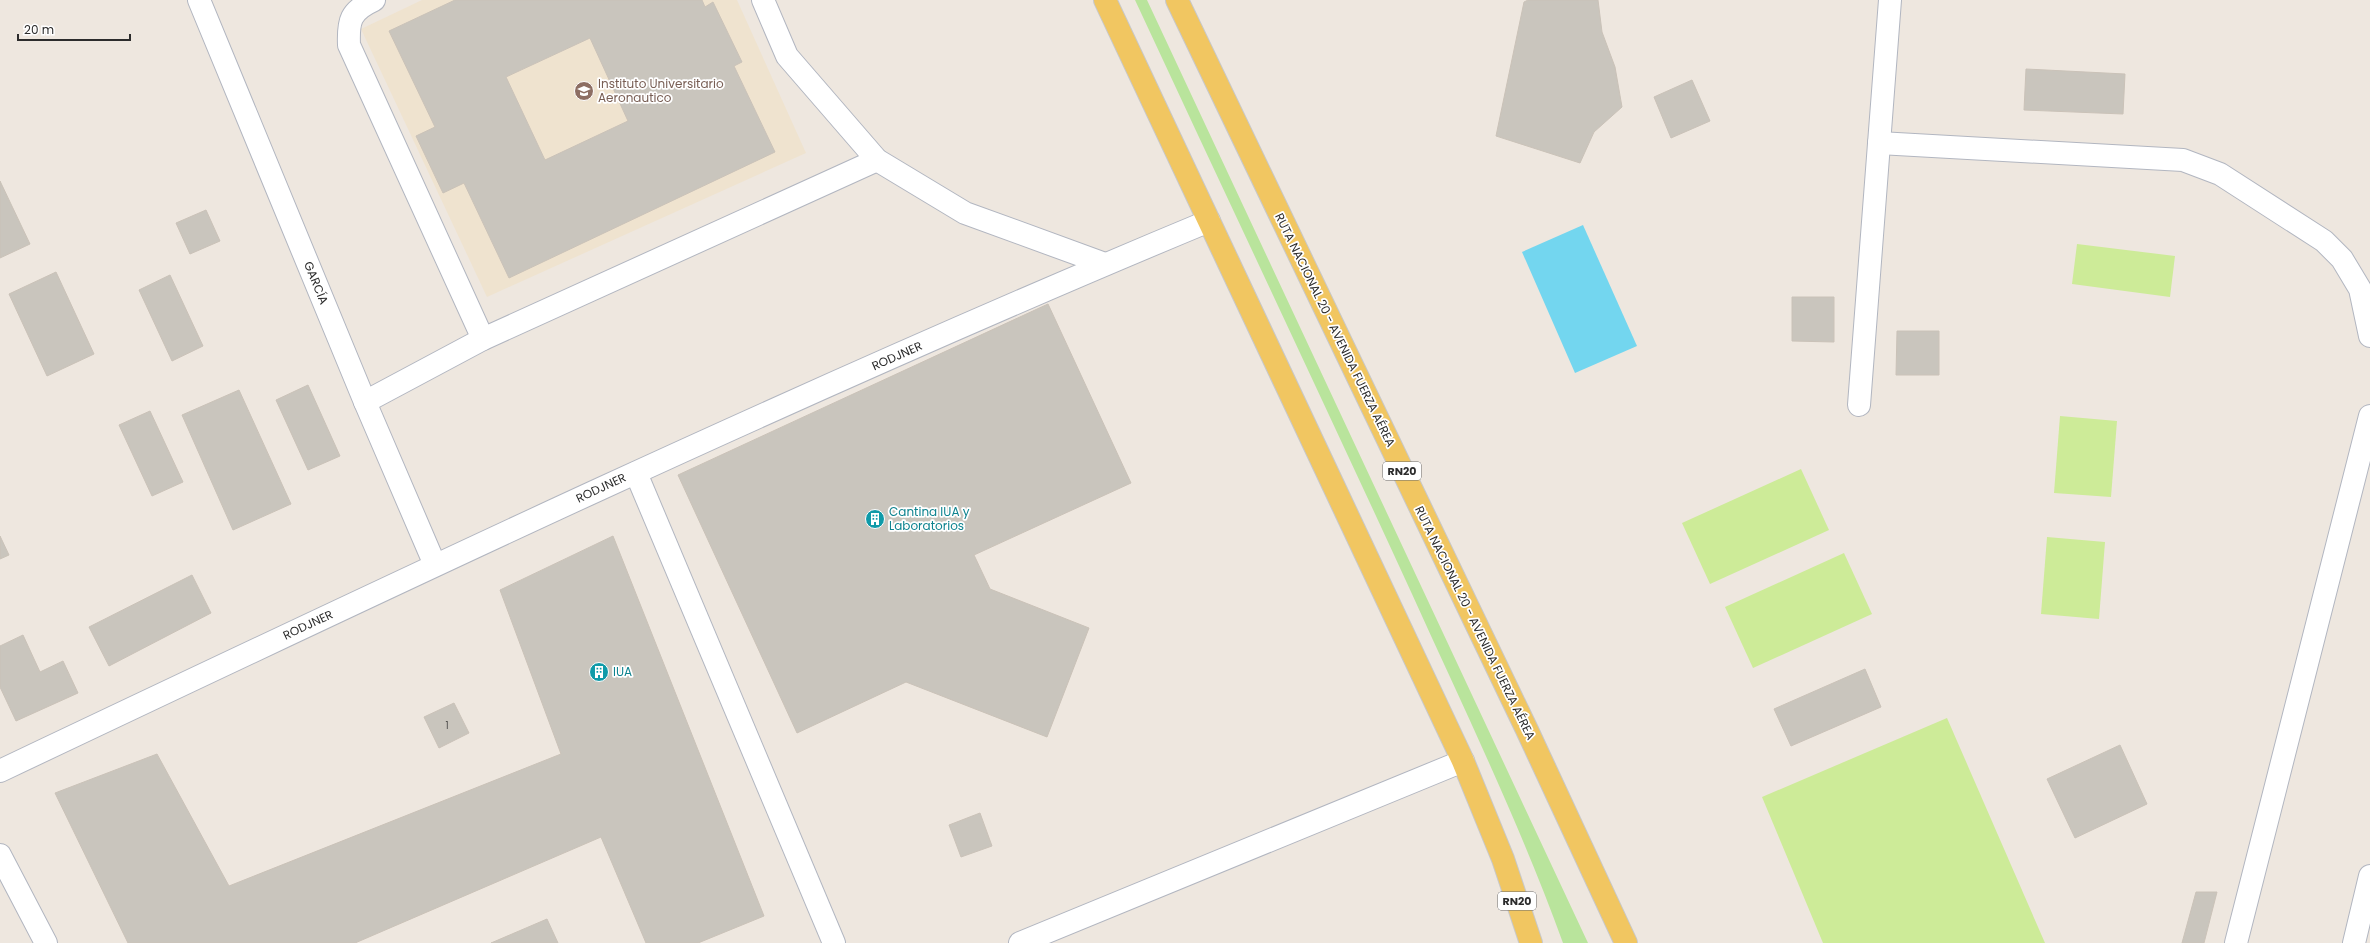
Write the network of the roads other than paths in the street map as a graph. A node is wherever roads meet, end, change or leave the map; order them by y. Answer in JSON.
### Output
{"nodes":[{"id":1,"x":199,"y":0,"type":"edge"},
{"id":2,"x":374,"y":0,"type":"edge"},
{"id":3,"x":763,"y":0,"type":"edge"},
{"id":4,"x":1105,"y":0,"type":"edge"},
{"id":5,"x":1177,"y":0,"type":"edge"},
{"id":6,"x":1890,"y":0,"type":"edge"},
{"id":7,"x":1879,"y":143,"type":"junction"},
{"id":8,"x":877,"y":160,"type":"junction"},
{"id":9,"x":1209,"y":221,"type":"junction"},
{"id":10,"x":1105,"y":264,"type":"junction"},
{"id":11,"x":2370,"y":336,"type":"edge"},
{"id":12,"x":483,"y":339,"type":"junction"},
{"id":13,"x":365,"y":402,"type":"junction"},
{"id":14,"x":1859,"y":405,"type":"dead end"},
{"id":15,"x":2370,"y":416,"type":"edge"},
{"id":16,"x":636,"y":472,"type":"junction"},
{"id":17,"x":435,"y":565,"type":"junction"},
{"id":18,"x":1463,"y":761,"type":"junction"},
{"id":19,"x":0,"y":771,"type":"edge"},
{"id":20,"x":0,"y":855,"type":"edge"},
{"id":21,"x":2370,"y":876,"type":"edge"},
{"id":22,"x":46,"y":943,"type":"edge"},
{"id":23,"x":834,"y":943,"type":"edge"},
{"id":24,"x":1020,"y":943,"type":"edge"},
{"id":25,"x":1531,"y":943,"type":"edge"},
{"id":26,"x":1626,"y":943,"type":"edge"},
{"id":27,"x":2236,"y":943,"type":"edge"},
{"id":28,"x":2354,"y":943,"type":"edge"}],
"edges":[{"from":1,"to":13,"type":"street","name":"GARCÍA"},
{"from":2,"to":12,"type":"street"},
{"from":3,"to":8,"type":"street"},
{"from":4,"to":9,"type":"main road","number":"RN20"},
{"from":5,"to":26,"type":"main road","name":"RUTA NACIONAL 20 - AVENIDA FUERZA AÉREA","number":"RN20"},
{"from":6,"to":7,"type":"street"},
{"from":7,"to":11,"type":"street"},
{"from":7,"to":14,"type":"street"},
{"from":8,"to":10,"type":"street"},
{"from":8,"to":12,"type":"street"},
{"from":9,"to":10,"type":"street","name":"RODJNER"},
{"from":9,"to":18,"type":"main road","number":"RN20"},
{"from":10,"to":16,"type":"street","name":"RODJNER"},
{"from":12,"to":13,"type":"street"},
{"from":13,"to":17,"type":"street","name":"GARCÍA"},
{"from":15,"to":27,"type":"street"},
{"from":16,"to":17,"type":"street","name":"RODJNER"},
{"from":16,"to":23,"type":"street"},
{"from":17,"to":19,"type":"street","name":"RODJNER"},
{"from":18,"to":24,"type":"street"},
{"from":18,"to":25,"type":"main road","number":"RN20"},
{"from":20,"to":22,"type":"street"},
{"from":21,"to":28,"type":"street"}]}
